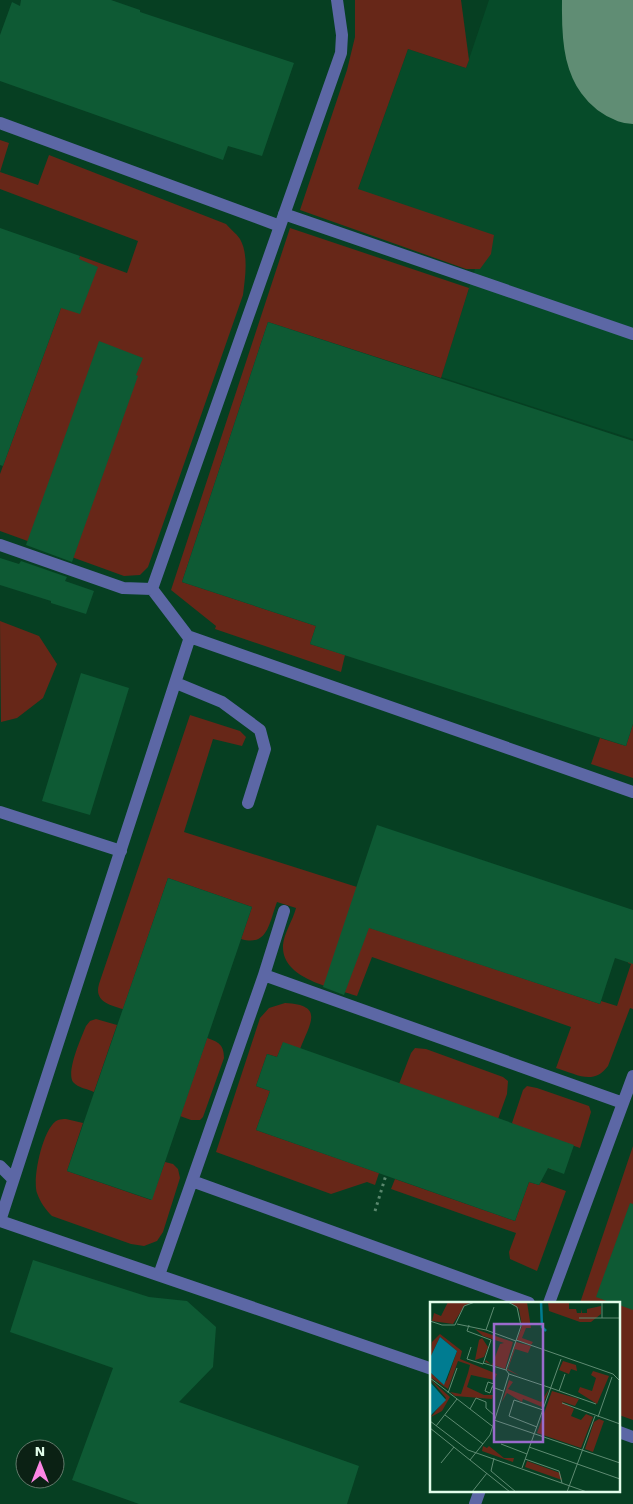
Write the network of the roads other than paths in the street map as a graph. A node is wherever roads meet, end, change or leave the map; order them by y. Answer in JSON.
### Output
{"nodes":[{"id":1,"x":337,"y":0,"type":"edge"},
{"id":2,"x":0,"y":123,"type":"edge"},
{"id":3,"x":282,"y":220,"type":"junction"},
{"id":4,"x":633,"y":334,"type":"edge"},
{"id":5,"x":0,"y":545,"type":"edge"},
{"id":6,"x":152,"y":589,"type":"junction"},
{"id":7,"x":190,"y":639,"type":"junction"},
{"id":8,"x":176,"y":683,"type":"junction"},
{"id":9,"x":633,"y":792,"type":"edge"},
{"id":10,"x":248,"y":803,"type":"dead end"},
{"id":11,"x":0,"y":812,"type":"edge"},
{"id":12,"x":121,"y":852,"type":"junction"},
{"id":13,"x":284,"y":911,"type":"dead end"},
{"id":14,"x":264,"y":975,"type":"junction"},
{"id":15,"x":633,"y":1076,"type":"edge"},
{"id":16,"x":623,"y":1102,"type":"junction"},
{"id":17,"x":0,"y":1166,"type":"edge"},
{"id":18,"x":13,"y":1179,"type":"junction"},
{"id":19,"x":192,"y":1181,"type":"junction"},
{"id":20,"x":0,"y":1221,"type":"edge"},
{"id":21,"x":159,"y":1275,"type":"junction"},
{"id":22,"x":526,"y":1302,"type":"edge"},
{"id":23,"x":549,"y":1302,"type":"edge"},
{"id":24,"x":430,"y":1368,"type":"edge"},
{"id":25,"x":620,"y":1432,"type":"edge"},
{"id":26,"x":633,"y":1437,"type":"edge"},
{"id":27,"x":479,"y":1492,"type":"edge"},
{"id":28,"x":475,"y":1504,"type":"edge"}],
"edges":[{"from":1,"to":3,"type":"lane"},
{"from":2,"to":3,"type":"lane"},
{"from":3,"to":4,"type":"lane"},
{"from":3,"to":6,"type":"lane"},
{"from":5,"to":6,"type":"lane"},
{"from":6,"to":7,"type":"lane"},
{"from":7,"to":8,"type":"lane"},
{"from":7,"to":9,"type":"lane"},
{"from":8,"to":10,"type":"lane"},
{"from":8,"to":12,"type":"lane"},
{"from":11,"to":12,"type":"lane"},
{"from":12,"to":18,"type":"lane"},
{"from":13,"to":14,"type":"lane"},
{"from":14,"to":16,"type":"lane"},
{"from":14,"to":19,"type":"lane"},
{"from":15,"to":16,"type":"lane"},
{"from":16,"to":23,"type":"lane"},
{"from":17,"to":18,"type":"lane"},
{"from":18,"to":20,"type":"lane"},
{"from":19,"to":21,"type":"lane"},
{"from":19,"to":22,"type":"lane"},
{"from":20,"to":21,"type":"lane"},
{"from":21,"to":24,"type":"lane"},
{"from":25,"to":26,"type":"lane"},
{"from":27,"to":28,"type":"lane"}]}
